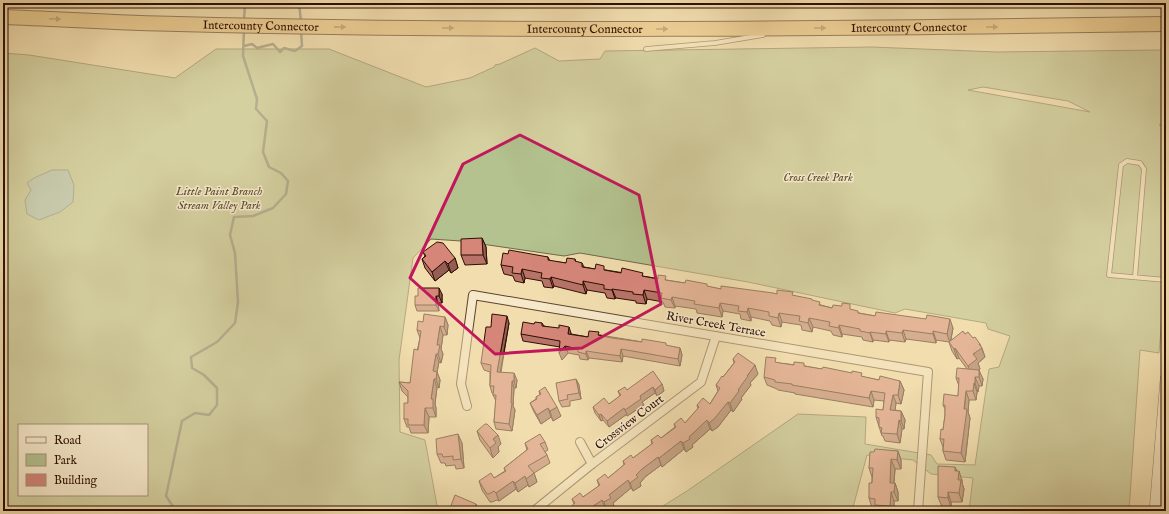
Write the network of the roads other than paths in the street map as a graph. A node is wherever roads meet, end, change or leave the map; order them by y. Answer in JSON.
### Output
{"nodes":[{"id":1,"x":3,"y":17,"type":"edge"},
{"id":2,"x":1166,"y":24,"type":"edge"},
{"id":3,"x":803,"y":28,"type":"junction"},
{"id":4,"x":646,"y":49,"type":"dead end"},
{"id":5,"x":1135,"y":277,"type":"junction"},
{"id":6,"x":1166,"y":280,"type":"edge"},
{"id":7,"x":716,"y":336,"type":"junction"},
{"id":8,"x":1166,"y":379,"type":"edge"},
{"id":9,"x":467,"y":406,"type":"dead end"},
{"id":10,"x":580,"y":442,"type":"dead end"},
{"id":11,"x":592,"y":464,"type":"junction"},
{"id":12,"x":534,"y":511,"type":"edge"},
{"id":13,"x":918,"y":511,"type":"edge"},
{"id":14,"x":1155,"y":511,"type":"edge"}],
"edges":[{"from":1,"to":3,"type":"highway","name":"Intercounty Connector","one_way":true},
{"from":3,"to":2,"type":"highway","name":"Intercounty Connector","one_way":true},
{"from":3,"to":4,"type":"lane"},
{"from":5,"to":5,"type":"lane"},
{"from":5,"to":6,"type":"lane"},
{"from":7,"to":9,"type":"street","name":"River Creek Terrace"},
{"from":7,"to":11,"type":"street","name":"Crossview Court"},
{"from":7,"to":13,"type":"street","name":"River Creek Terrace"},
{"from":8,"to":14,"type":"main road"},
{"from":10,"to":11,"type":"street"},
{"from":11,"to":12,"type":"street","name":"Crossview Court"}]}
